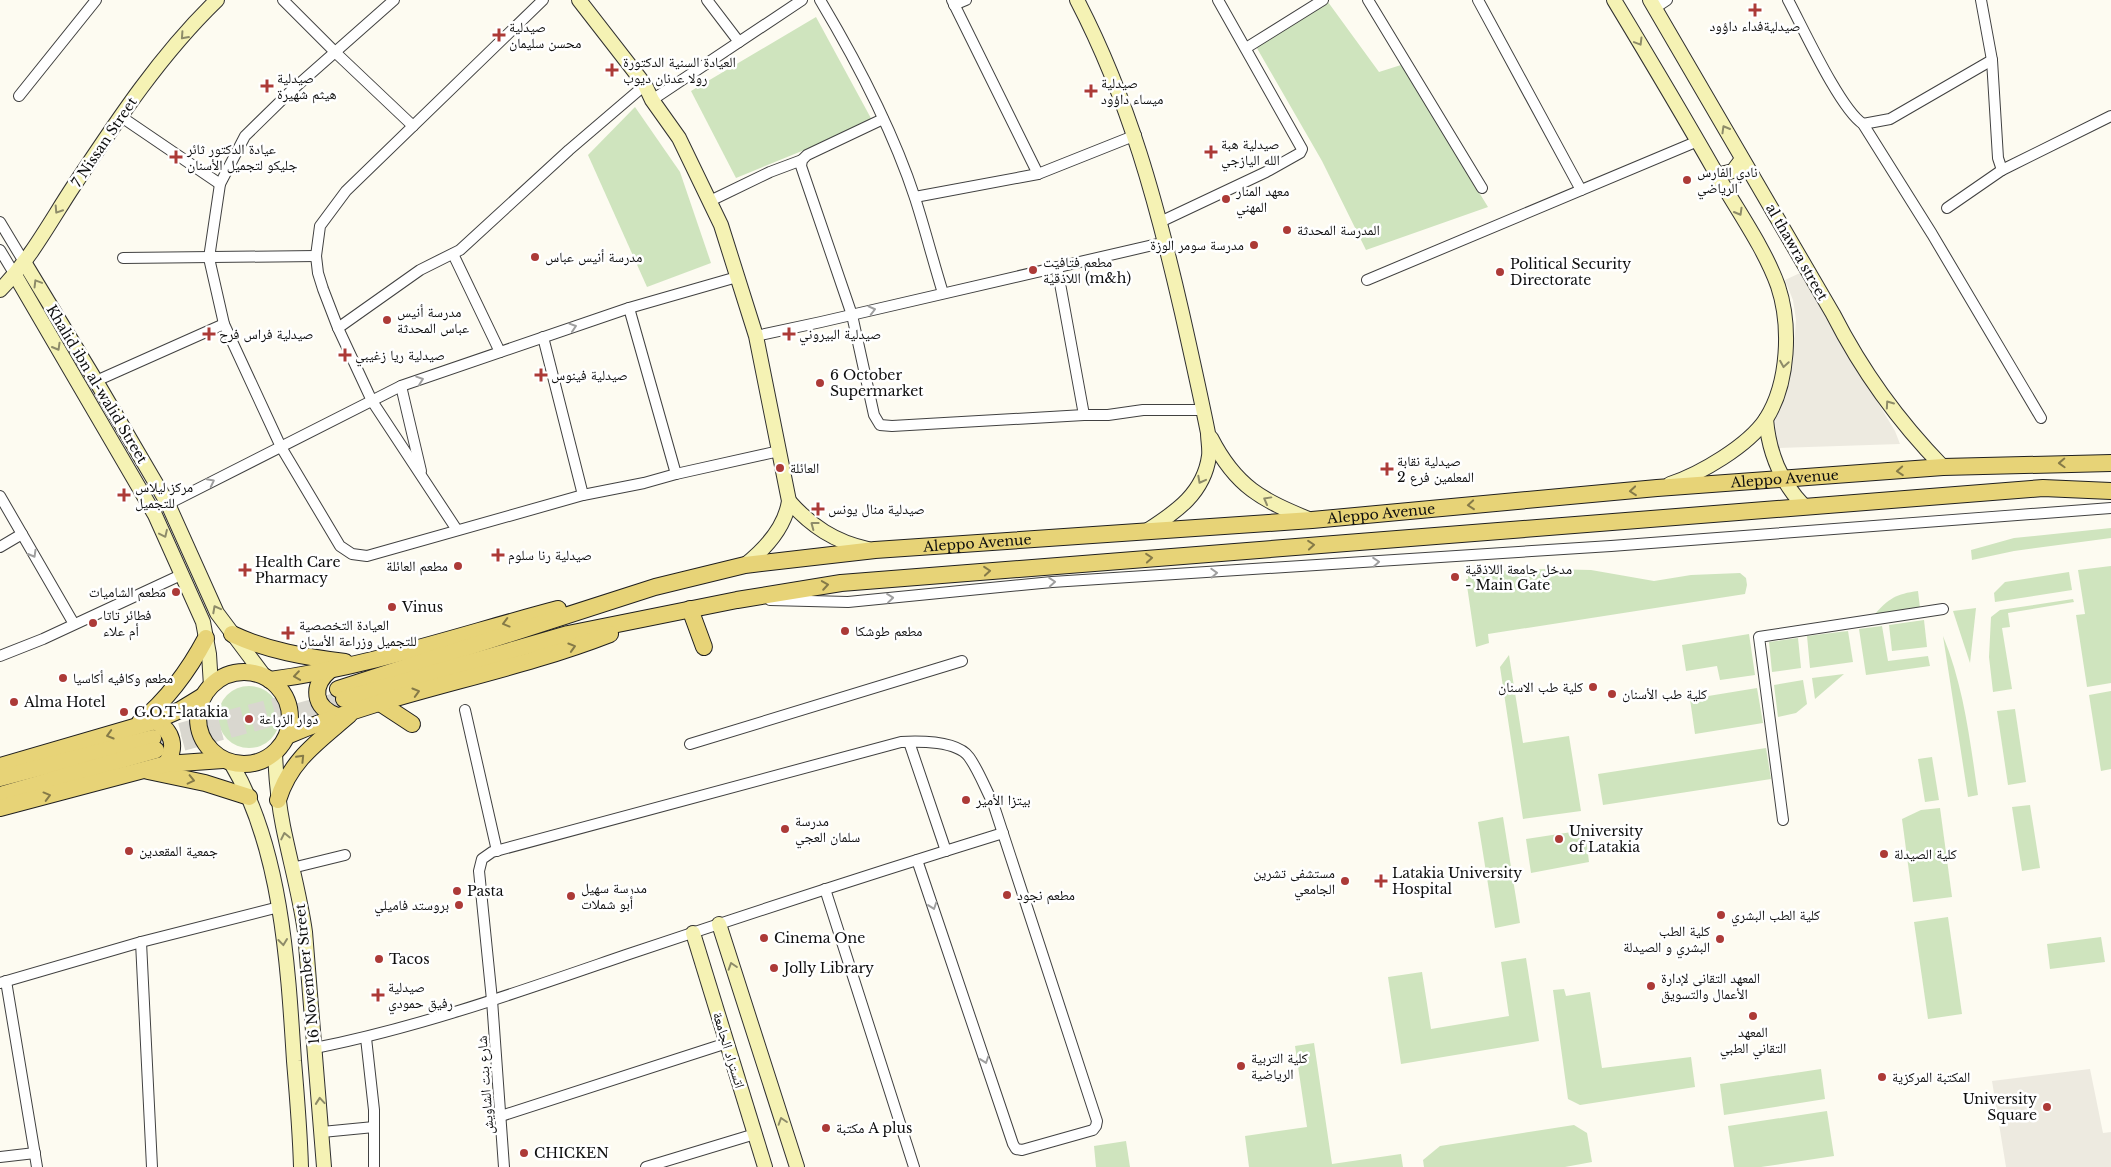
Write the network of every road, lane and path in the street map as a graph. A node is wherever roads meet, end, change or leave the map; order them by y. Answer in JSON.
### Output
{"nodes":[{"id":1,"x":96,"y":0,"type":"edge"},
{"id":2,"x":217,"y":0,"type":"edge"},
{"id":3,"x":283,"y":0,"type":"edge"},
{"id":4,"x":394,"y":0,"type":"edge"},
{"id":5,"x":543,"y":0,"type":"edge"},
{"id":6,"x":579,"y":0,"type":"edge"},
{"id":7,"x":707,"y":0,"type":"edge"},
{"id":8,"x":802,"y":0,"type":"edge"},
{"id":9,"x":820,"y":0,"type":"edge"},
{"id":10,"x":966,"y":0,"type":"edge"},
{"id":11,"x":1077,"y":0,"type":"edge"},
{"id":12,"x":1218,"y":0,"type":"edge"},
{"id":13,"x":1323,"y":0,"type":"edge"},
{"id":14,"x":1368,"y":0,"type":"edge"},
{"id":15,"x":1478,"y":0,"type":"edge"},
{"id":16,"x":1614,"y":0,"type":"edge"},
{"id":17,"x":1667,"y":0,"type":"edge"},
{"id":18,"x":1788,"y":0,"type":"edge"},
{"id":19,"x":1981,"y":0,"type":"edge"},
{"id":20,"x":953,"y":3,"type":"edge"},
{"id":21,"x":1653,"y":4,"type":"edge"},
{"id":22,"x":739,"y":42,"type":"junction"},
{"id":23,"x":1246,"y":48,"type":"junction"},
{"id":24,"x":336,"y":53,"type":"junction"},
{"id":25,"x":1992,"y":60,"type":"junction"},
{"id":26,"x":645,"y":85,"type":"junction"},
{"id":27,"x":18,"y":96,"type":"dead end"},
{"id":28,"x":652,"y":100,"type":"junction"},
{"id":29,"x":120,"y":116,"type":"junction"},
{"id":30,"x":2111,"y":116,"type":"edge"},
{"id":31,"x":883,"y":119,"type":"junction"},
{"id":32,"x":1864,"y":124,"type":"junction"},
{"id":33,"x":413,"y":126,"type":"junction"},
{"id":34,"x":1136,"y":136,"type":"junction"},
{"id":35,"x":1698,"y":141,"type":"junction"},
{"id":36,"x":1742,"y":159,"type":"junction"},
{"id":37,"x":802,"y":160,"type":"junction"},
{"id":38,"x":2002,"y":170,"type":"junction"},
{"id":39,"x":1038,"y":174,"type":"junction"},
{"id":40,"x":1717,"y":175,"type":"junction"},
{"id":41,"x":220,"y":184,"type":"junction"},
{"id":42,"x":1482,"y":188,"type":"dead end"},
{"id":43,"x":1581,"y":190,"type":"junction"},
{"id":44,"x":915,"y":197,"type":"junction"},
{"id":45,"x":710,"y":200,"type":"junction"},
{"id":46,"x":1946,"y":208,"type":"dead end"},
{"id":47,"x":0,"y":222,"type":"edge"},
{"id":48,"x":1160,"y":222,"type":"junction"},
{"id":49,"x":1166,"y":242,"type":"junction"},
{"id":50,"x":0,"y":250,"type":"edge"},
{"id":51,"x":453,"y":254,"type":"junction"},
{"id":52,"x":316,"y":256,"type":"junction"},
{"id":53,"x":123,"y":258,"type":"dead end"},
{"id":54,"x":209,"y":258,"type":"junction"},
{"id":55,"x":24,"y":262,"type":"junction"},
{"id":56,"x":1057,"y":267,"type":"junction"},
{"id":57,"x":15,"y":275,"type":"junction"},
{"id":58,"x":737,"y":277,"type":"junction"},
{"id":59,"x":1367,"y":280,"type":"dead end"},
{"id":60,"x":0,"y":290,"type":"edge"},
{"id":61,"x":942,"y":293,"type":"junction"},
{"id":62,"x":629,"y":308,"type":"junction"},
{"id":63,"x":852,"y":315,"type":"junction"},
{"id":64,"x":224,"y":324,"type":"junction"},
{"id":65,"x":338,"y":328,"type":"junction"},
{"id":66,"x":756,"y":336,"type":"junction"},
{"id":67,"x":543,"y":337,"type":"junction"},
{"id":68,"x":500,"y":352,"type":"junction"},
{"id":69,"x":96,"y":381,"type":"junction"},
{"id":70,"x":401,"y":386,"type":"junction"},
{"id":71,"x":372,"y":401,"type":"junction"},
{"id":72,"x":1204,"y":410,"type":"junction"},
{"id":73,"x":1084,"y":415,"type":"junction"},
{"id":74,"x":2041,"y":418,"type":"dead end"},
{"id":75,"x":1766,"y":419,"type":"junction"},
{"id":76,"x":1208,"y":432,"type":"junction"},
{"id":77,"x":281,"y":447,"type":"junction"},
{"id":78,"x":779,"y":451,"type":"junction"},
{"id":79,"x":2111,"y":462,"type":"edge"},
{"id":80,"x":1943,"y":467,"type":"junction"},
{"id":81,"x":676,"y":474,"type":"junction"},
{"id":82,"x":422,"y":477,"type":"junction"},
{"id":83,"x":1783,"y":480,"type":"junction"},
{"id":84,"x":1658,"y":488,"type":"junction"},
{"id":85,"x":2111,"y":490,"type":"edge"},
{"id":86,"x":583,"y":495,"type":"junction"},
{"id":87,"x":0,"y":496,"type":"edge"},
{"id":88,"x":789,"y":501,"type":"junction"},
{"id":89,"x":168,"y":504,"type":"junction"},
{"id":90,"x":1804,"y":506,"type":"junction"},
{"id":91,"x":2111,"y":508,"type":"edge"},
{"id":92,"x":1312,"y":520,"type":"junction"},
{"id":93,"x":456,"y":530,"type":"junction"},
{"id":94,"x":1148,"y":530,"type":"junction"},
{"id":95,"x":22,"y":534,"type":"junction"},
{"id":96,"x":0,"y":547,"type":"edge"},
{"id":97,"x":874,"y":550,"type":"junction"},
{"id":98,"x":744,"y":565,"type":"junction"},
{"id":99,"x":183,"y":574,"type":"junction"},
{"id":100,"x":655,"y":587,"type":"junction"},
{"id":101,"x":737,"y":600,"type":"junction"},
{"id":102,"x":690,"y":609,"type":"junction"},
{"id":103,"x":1943,"y":609,"type":"dead end"},
{"id":104,"x":656,"y":616,"type":"junction"},
{"id":105,"x":74,"y":624,"type":"junction"},
{"id":106,"x":232,"y":634,"type":"junction"},
{"id":107,"x":206,"y":638,"type":"junction"},
{"id":108,"x":704,"y":647,"type":"dead end"},
{"id":109,"x":0,"y":656,"type":"edge"},
{"id":110,"x":962,"y":661,"type":"dead end"},
{"id":111,"x":357,"y":663,"type":"junction"},
{"id":112,"x":330,"y":670,"type":"junction"},
{"id":113,"x":268,"y":678,"type":"junction"},
{"id":114,"x":207,"y":691,"type":"junction"},
{"id":115,"x":380,"y":703,"type":"junction"},
{"id":116,"x":355,"y":710,"type":"junction"},
{"id":117,"x":465,"y":710,"type":"dead end"},
{"id":118,"x":338,"y":716,"type":"junction"},
{"id":119,"x":155,"y":721,"type":"junction"},
{"id":120,"x":412,"y":724,"type":"dead end"},
{"id":121,"x":133,"y":728,"type":"junction"},
{"id":122,"x":287,"y":736,"type":"junction"},
{"id":123,"x":909,"y":742,"type":"junction"},
{"id":124,"x":690,"y":744,"type":"dead end"},
{"id":125,"x":275,"y":753,"type":"junction"},
{"id":126,"x":227,"y":761,"type":"junction"},
{"id":127,"x":166,"y":764,"type":"junction"},
{"id":128,"x":0,"y":766,"type":"edge"},
{"id":129,"x":143,"y":770,"type":"junction"},
{"id":130,"x":0,"y":778,"type":"edge"},
{"id":131,"x":0,"y":795,"type":"edge"},
{"id":132,"x":250,"y":797,"type":"junction"},
{"id":133,"x":278,"y":800,"type":"junction"},
{"id":134,"x":0,"y":808,"type":"edge"},
{"id":135,"x":1783,"y":820,"type":"dead end"},
{"id":136,"x":1003,"y":833,"type":"junction"},
{"id":137,"x":497,"y":851,"type":"junction"},
{"id":138,"x":946,"y":851,"type":"junction"},
{"id":139,"x":345,"y":855,"type":"dead end"},
{"id":140,"x":917,"y":860,"type":"junction"},
{"id":141,"x":292,"y":868,"type":"junction"},
{"id":142,"x":824,"y":889,"type":"junction"},
{"id":143,"x":279,"y":907,"type":"junction"},
{"id":144,"x":719,"y":924,"type":"junction"},
{"id":145,"x":692,"y":933,"type":"junction"},
{"id":146,"x":141,"y":942,"type":"junction"},
{"id":147,"x":3,"y":982,"type":"edge"},
{"id":148,"x":492,"y":1000,"type":"junction"},
{"id":149,"x":366,"y":1038,"type":"junction"},
{"id":150,"x":727,"y":1043,"type":"junction"},
{"id":151,"x":315,"y":1048,"type":"junction"},
{"id":152,"x":501,"y":1116,"type":"junction"},
{"id":153,"x":374,"y":1127,"type":"junction"},
{"id":154,"x":322,"y":1132,"type":"junction"},
{"id":155,"x":755,"y":1134,"type":"junction"},
{"id":156,"x":35,"y":1153,"type":"junction"},
{"id":157,"x":0,"y":1158,"type":"edge"},
{"id":158,"x":301,"y":1163,"type":"edge"},
{"id":159,"x":324,"y":1163,"type":"edge"},
{"id":160,"x":37,"y":1167,"type":"edge"},
{"id":161,"x":152,"y":1167,"type":"edge"},
{"id":162,"x":374,"y":1167,"type":"edge"},
{"id":163,"x":504,"y":1167,"type":"edge"},
{"id":164,"x":646,"y":1167,"type":"edge"},
{"id":165,"x":765,"y":1167,"type":"edge"},
{"id":166,"x":797,"y":1167,"type":"edge"},
{"id":167,"x":914,"y":1167,"type":"edge"}],
"edges":[{"from":1,"to":27,"type":"street"},
{"from":2,"to":29,"type":"street","name":"7 Nissan Street","one_way":true},
{"from":3,"to":24,"type":"street"},
{"from":4,"to":24,"type":"street"},
{"from":5,"to":33,"type":"street"},
{"from":6,"to":26,"type":"street"},
{"from":7,"to":22,"type":"street"},
{"from":8,"to":22,"type":"street"},
{"from":9,"to":31,"type":"street"},
{"from":10,"to":20,"type":"street"},
{"from":11,"to":34,"type":"street"},
{"from":12,"to":23,"type":"street"},
{"from":13,"to":23,"type":"street"},
{"from":14,"to":42,"type":"street"},
{"from":15,"to":43,"type":"street"},
{"from":16,"to":35,"type":"street","one_way":true},
{"from":17,"to":21,"type":"street"},
{"from":18,"to":32,"type":"street"},
{"from":19,"to":25,"type":"street"},
{"from":20,"to":39,"type":"street"},
{"from":36,"to":21,"type":"street","name":"al thawra street","one_way":true},
{"from":22,"to":28,"type":"street"},
{"from":23,"to":48,"type":"street"},
{"from":24,"to":33,"type":"street"},
{"from":24,"to":41,"type":"street"},
{"from":25,"to":32,"type":"street"},
{"from":25,"to":38,"type":"street"},
{"from":26,"to":28,"type":"street"},
{"from":26,"to":51,"type":"street"},
{"from":28,"to":45,"type":"street"},
{"from":29,"to":41,"type":"street"},
{"from":29,"to":55,"type":"street","name":"7 Nissan Street","one_way":true},
{"from":30,"to":38,"type":"street"},
{"from":31,"to":37,"type":"street"},
{"from":31,"to":44,"type":"street"},
{"from":32,"to":74,"type":"street"},
{"from":33,"to":52,"type":"street"},
{"from":34,"to":39,"type":"street"},
{"from":34,"to":48,"type":"street"},
{"from":35,"to":40,"type":"street"},
{"from":35,"to":43,"type":"street"},
{"from":36,"to":40,"type":"street"},
{"from":80,"to":36,"type":"street","name":"al thawra street","one_way":true},
{"from":37,"to":45,"type":"street"},
{"from":37,"to":63,"type":"street"},
{"from":38,"to":46,"type":"street"},
{"from":39,"to":44,"type":"street"},
{"from":40,"to":75,"type":"street","one_way":true},
{"from":41,"to":54,"type":"street"},
{"from":43,"to":59,"type":"street"},
{"from":44,"to":61,"type":"street"},
{"from":45,"to":58,"type":"street"},
{"from":47,"to":55,"type":"street","name":"Khalid ibn al-walid Street"},
{"from":48,"to":49,"type":"street"},
{"from":49,"to":56,"type":"street"},
{"from":49,"to":72,"type":"street"},
{"from":50,"to":57,"type":"street"},
{"from":51,"to":65,"type":"street"},
{"from":51,"to":68,"type":"street"},
{"from":52,"to":54,"type":"street"},
{"from":52,"to":65,"type":"street"},
{"from":53,"to":54,"type":"street"},
{"from":54,"to":64,"type":"street"},
{"from":55,"to":57,"type":"street","name":"7 Nissan Street"},
{"from":69,"to":55,"type":"street","name":"Khalid ibn al-walid Street","one_way":true},
{"from":56,"to":61,"type":"street"},
{"from":56,"to":73,"type":"street"},
{"from":57,"to":60,"type":"street","name":"7 Nissan Street"},
{"from":57,"to":99,"type":"street","one_way":true},
{"from":58,"to":62,"type":"street"},
{"from":58,"to":66,"type":"street"},
{"from":63,"to":61,"type":"street","one_way":true},
{"from":67,"to":62,"type":"street","one_way":true},
{"from":62,"to":81,"type":"street"},
{"from":63,"to":66,"type":"street"},
{"from":63,"to":73,"type":"street"},
{"from":64,"to":69,"type":"street"},
{"from":64,"to":77,"type":"street"},
{"from":65,"to":71,"type":"street"},
{"from":66,"to":78,"type":"street"},
{"from":67,"to":68,"type":"street"},
{"from":67,"to":86,"type":"street"},
{"from":70,"to":68,"type":"street","one_way":true},
{"from":69,"to":89,"type":"street","name":"Khalid ibn al-walid Street"},
{"from":70,"to":71,"type":"street"},
{"from":70,"to":82,"type":"street"},
{"from":71,"to":77,"type":"street"},
{"from":71,"to":82,"type":"street"},
{"from":72,"to":73,"type":"street"},
{"from":72,"to":76,"type":"street"},
{"from":75,"to":83,"type":"street"},
{"from":75,"to":84,"type":"street"},
{"from":92,"to":76,"type":"street","one_way":true},
{"from":76,"to":94,"type":"street","one_way":true},
{"from":89,"to":77,"type":"street","one_way":true},
{"from":77,"to":93,"type":"street"},
{"from":78,"to":81,"type":"street"},
{"from":78,"to":88,"type":"street"},
{"from":79,"to":80,"type":"main road","name":"Aleppo Avenue","one_way":true},
{"from":80,"to":83,"type":"main road","name":"Aleppo Avenue","one_way":true},
{"from":81,"to":86,"type":"street"},
{"from":82,"to":93,"type":"street"},
{"from":83,"to":84,"type":"main road","name":"Aleppo Avenue"},
{"from":83,"to":90,"type":"street"},
{"from":84,"to":92,"type":"main road","name":"Aleppo Avenue","one_way":true},
{"from":85,"to":90,"type":"main road","name":"Aleppo Avenue"},
{"from":86,"to":93,"type":"street"},
{"from":87,"to":95,"type":"street"},
{"from":97,"to":88,"type":"street","one_way":true},
{"from":88,"to":98,"type":"street"},
{"from":106,"to":89,"type":"street","name":"Khalid ibn al-walid Street","one_way":true},
{"from":101,"to":90,"type":"main road","name":"Aleppo Avenue","one_way":true},
{"from":101,"to":91,"type":"street","one_way":true},
{"from":92,"to":94,"type":"main road","name":"Aleppo Avenue"},
{"from":94,"to":97,"type":"main road","name":"Aleppo Avenue"},
{"from":95,"to":96,"type":"street"},
{"from":95,"to":105,"type":"street","one_way":true},
{"from":97,"to":98,"type":"main road","name":"Aleppo Avenue"},
{"from":98,"to":100,"type":"main road","name":"Aleppo Avenue"},
{"from":99,"to":105,"type":"street"},
{"from":99,"to":107,"type":"street"},
{"from":100,"to":104,"type":"main road"},
{"from":100,"to":111,"type":"main road","one_way":true},
{"from":101,"to":102,"type":"main road","name":"Aleppo Avenue"},
{"from":102,"to":104,"type":"main road","name":"Aleppo Avenue"},
{"from":102,"to":108,"type":"main road"},
{"from":103,"to":135,"type":"street"},
{"from":115,"to":104,"type":"main road","one_way":true},
{"from":105,"to":109,"type":"street"},
{"from":106,"to":111,"type":"main road"},
{"from":106,"to":113,"type":"street","name":"Khalid ibn al-walid Street"},
{"from":107,"to":114,"type":"street"},
{"from":107,"to":121,"type":"main road"},
{"from":110,"to":124,"type":"street"},
{"from":111,"to":112,"type":"main road"},
{"from":112,"to":113,"type":"main road","one_way":true},
{"from":112,"to":118,"type":"main road"},
{"from":113,"to":114,"type":"main road"},
{"from":113,"to":122,"type":"main road"},
{"from":114,"to":119,"type":"main road"},
{"from":114,"to":126,"type":"main road"},
{"from":115,"to":116,"type":"main road"},
{"from":115,"to":120,"type":"main road"},
{"from":116,"to":118,"type":"main road"},
{"from":133,"to":116,"type":"main road","one_way":true},
{"from":117,"to":137,"type":"street"},
{"from":118,"to":122,"type":"main road"},
{"from":119,"to":121,"type":"main road"},
{"from":119,"to":127,"type":"main road"},
{"from":121,"to":128,"type":"main road","one_way":true},
{"from":122,"to":125,"type":"main road"},
{"from":123,"to":136,"type":"street"},
{"from":123,"to":137,"type":"street"},
{"from":123,"to":138,"type":"street"},
{"from":125,"to":126,"type":"main road"},
{"from":125,"to":133,"type":"street","name":"16 November Street"},
{"from":126,"to":127,"type":"main road"},
{"from":126,"to":132,"type":"street","name":"16 November Street"},
{"from":127,"to":129,"type":"main road"},
{"from":129,"to":132,"type":"main road","one_way":true},
{"from":134,"to":129,"type":"main road","one_way":true},
{"from":130,"to":131,"type":"main road"},
{"from":132,"to":143,"type":"street","name":"16 November Street"},
{"from":141,"to":133,"type":"street","name":"16 November Street","one_way":true},
{"from":136,"to":138,"type":"street"},
{"from":140,"to":136,"type":"street","one_way":true},
{"from":137,"to":148,"type":"street","name":"شارع بنت الشاويش"},
{"from":138,"to":140,"type":"street"},
{"from":139,"to":141,"type":"street"},
{"from":140,"to":142,"type":"street"},
{"from":141,"to":151,"type":"street","name":"16 November Street"},
{"from":142,"to":144,"type":"street"},
{"from":142,"to":167,"type":"street"},
{"from":143,"to":146,"type":"street"},
{"from":143,"to":158,"type":"street","name":"16 November Street","one_way":true},
{"from":144,"to":145,"type":"street"},
{"from":166,"to":144,"type":"street","one_way":true},
{"from":145,"to":148,"type":"street"},
{"from":145,"to":150,"type":"street","name":"اتستراد الجامعة"},
{"from":146,"to":147,"type":"street"},
{"from":146,"to":161,"type":"street"},
{"from":147,"to":156,"type":"street"},
{"from":148,"to":149,"type":"street"},
{"from":148,"to":152,"type":"street","name":"شارع بنت الشاويش"},
{"from":149,"to":151,"type":"street"},
{"from":149,"to":153,"type":"street"},
{"from":150,"to":152,"type":"street"},
{"from":150,"to":155,"type":"street","name":"اتستراد الجامعة"},
{"from":154,"to":151,"type":"street","name":"16 November Street","one_way":true},
{"from":152,"to":163,"type":"street","name":"شارع بنت الشاويش"},
{"from":153,"to":154,"type":"street"},
{"from":153,"to":162,"type":"street"},
{"from":154,"to":159,"type":"street","name":"16 November Street"},
{"from":155,"to":164,"type":"street"},
{"from":155,"to":165,"type":"street","name":"اتستراد الجامعة"},
{"from":156,"to":157,"type":"street"},
{"from":156,"to":160,"type":"street"},
{"from":158,"to":159,"type":"street"}]}
